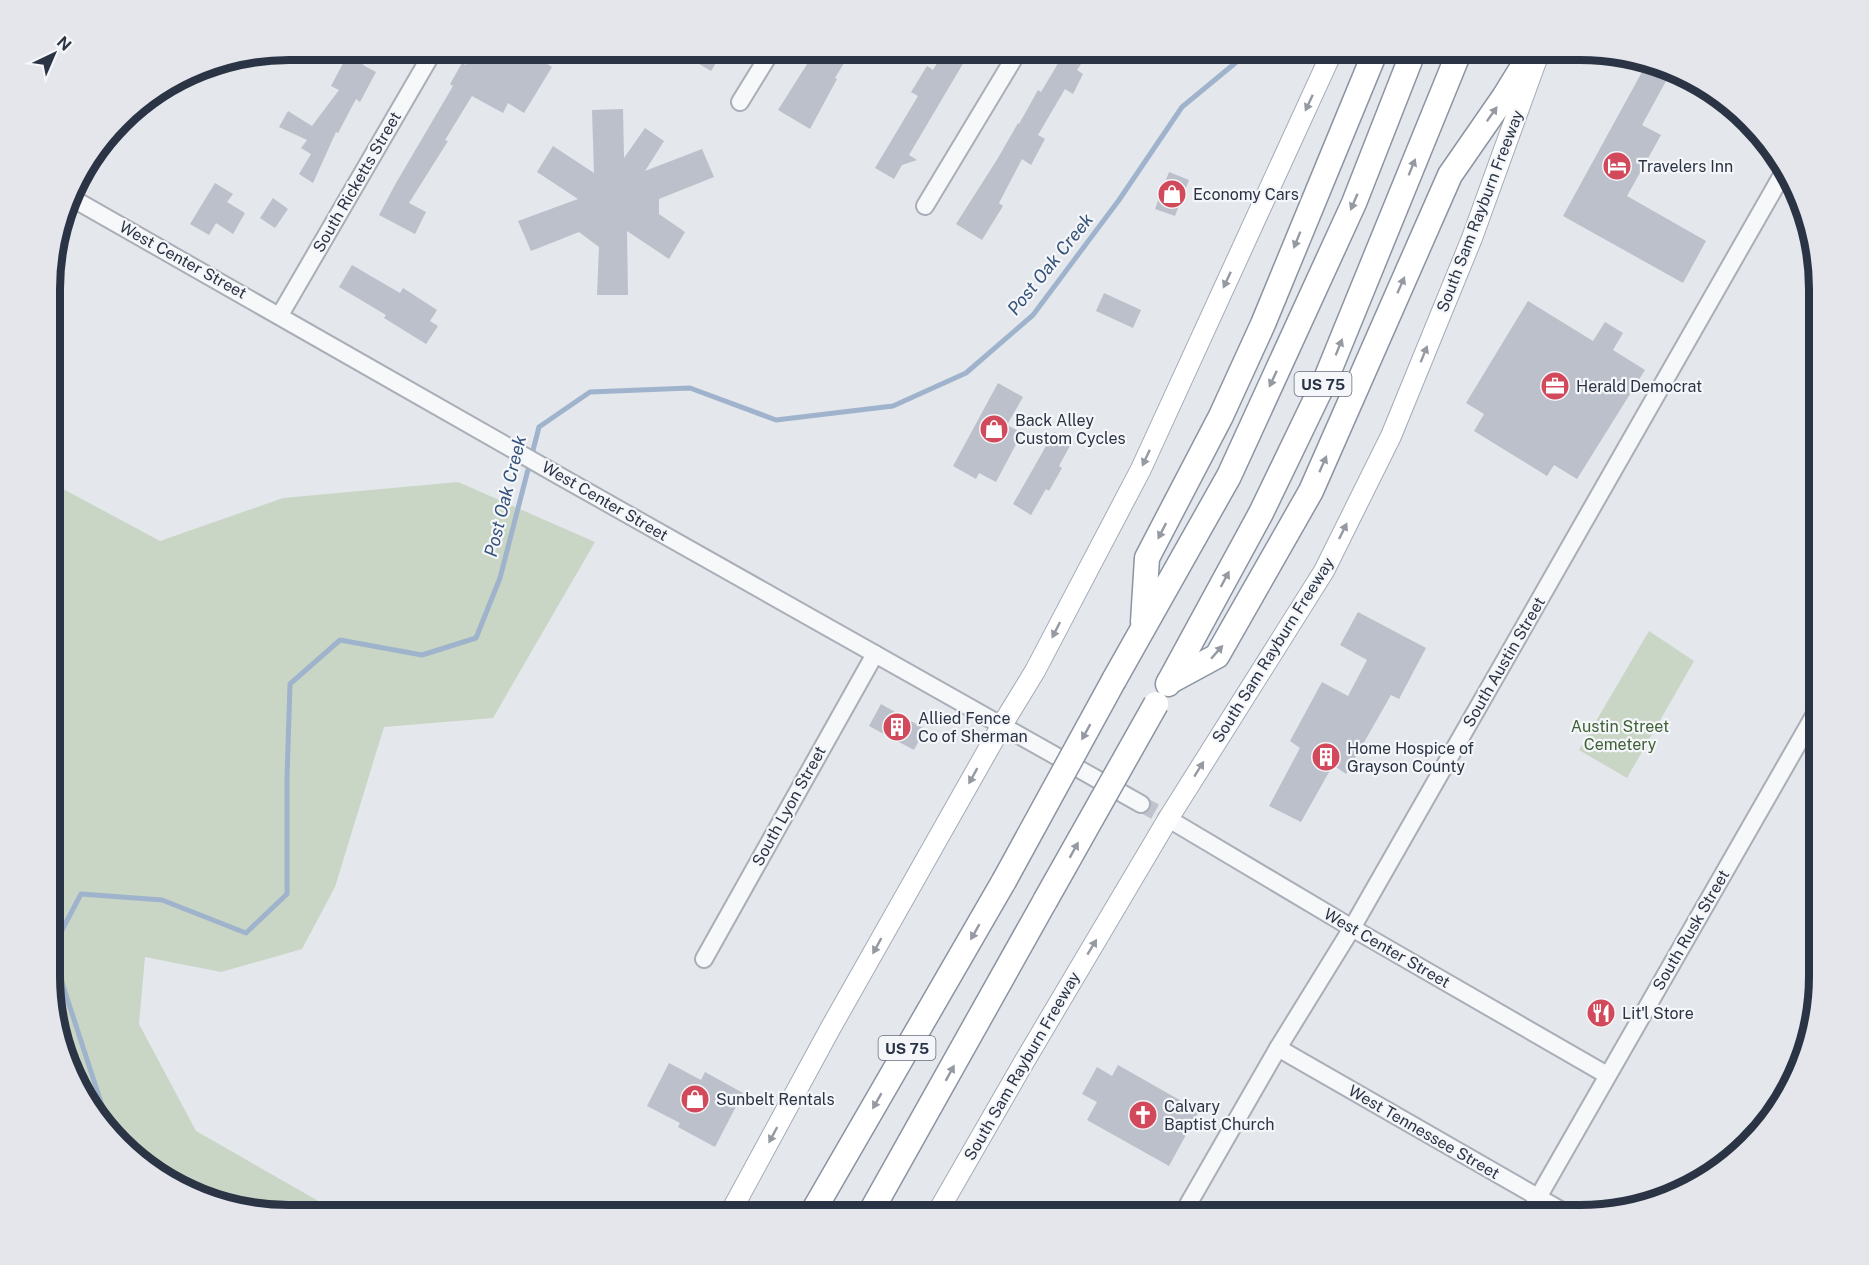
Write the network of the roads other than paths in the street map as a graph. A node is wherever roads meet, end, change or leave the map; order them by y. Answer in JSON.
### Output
{"nodes":[{"id":1,"x":428,"y":60,"type":"edge"},
{"id":2,"x":766,"y":60,"type":"edge"},
{"id":3,"x":1013,"y":60,"type":"edge"},
{"id":4,"x":1328,"y":60,"type":"edge"},
{"id":5,"x":1372,"y":60,"type":"edge"},
{"id":6,"x":1410,"y":60,"type":"edge"},
{"id":7,"x":1456,"y":60,"type":"edge"},
{"id":8,"x":1527,"y":60,"type":"edge"},
{"id":9,"x":1536,"y":60,"type":"edge"},
{"id":10,"x":740,"y":102,"type":"dead end"},
{"id":11,"x":1780,"y":179,"type":"edge"},
{"id":12,"x":77,"y":200,"type":"edge"},
{"id":13,"x":925,"y":206,"type":"dead end"},
{"id":14,"x":280,"y":315,"type":"junction"},
{"id":15,"x":1142,"y":628,"type":"junction"},
{"id":16,"x":874,"y":654,"type":"junction"},
{"id":17,"x":1169,"y":682,"type":"junction"},
{"id":18,"x":1809,"y":724,"type":"edge"},
{"id":19,"x":1002,"y":725,"type":"junction"},
{"id":20,"x":1141,"y":804,"type":"tunnel mouth"},
{"id":21,"x":1167,"y":819,"type":"junction"},
{"id":22,"x":1352,"y":928,"type":"junction"},
{"id":23,"x":704,"y":959,"type":"dead end"},
{"id":24,"x":1278,"y":1048,"type":"junction"},
{"id":25,"x":1607,"y":1075,"type":"junction"},
{"id":26,"x":1538,"y":1198,"type":"junction"},
{"id":27,"x":734,"y":1205,"type":"edge"},
{"id":28,"x":817,"y":1205,"type":"edge"},
{"id":29,"x":875,"y":1205,"type":"edge"},
{"id":30,"x":942,"y":1205,"type":"edge"},
{"id":31,"x":1188,"y":1205,"type":"edge"},
{"id":32,"x":1534,"y":1205,"type":"edge"},
{"id":33,"x":1551,"y":1205,"type":"edge"}],
"edges":[{"from":1,"to":14,"type":"street","name":"South Ricketts Street"},
{"from":2,"to":10,"type":"street"},
{"from":3,"to":13,"type":"street"},
{"from":4,"to":19,"type":"main road","one_way":true},
{"from":5,"to":15,"type":"highway","one_way":true},
{"from":6,"to":15,"type":"highway","number":"US 75","one_way":true},
{"from":17,"to":7,"type":"highway","number":"US 75","one_way":true},
{"from":17,"to":8,"type":"highway","one_way":true},
{"from":21,"to":9,"type":"main road","name":"South Sam Rayburn Freeway","one_way":true},
{"from":11,"to":22,"type":"street","name":"South Austin Street"},
{"from":12,"to":14,"type":"street","name":"West Center Street"},
{"from":14,"to":16,"type":"street","name":"West Center Street"},
{"from":15,"to":28,"type":"highway","number":"US 75","one_way":true,"bridge":true},
{"from":16,"to":19,"type":"street","name":"West Center Street"},
{"from":16,"to":23,"type":"street","name":"South Lyon Street"},
{"from":29,"to":17,"type":"highway","number":"US 75","one_way":true,"bridge":true},
{"from":18,"to":25,"type":"street","name":"South Rusk Street"},
{"from":19,"to":20,"type":"street","name":"West Center Street"},
{"from":19,"to":27,"type":"main road","one_way":true},
{"from":21,"to":22,"type":"street","name":"West Center Street"},
{"from":30,"to":21,"type":"main road","name":"South Sam Rayburn Freeway","one_way":true},
{"from":22,"to":24,"type":"street","name":"South Austin Street"},
{"from":22,"to":25,"type":"street","name":"West Center Street"},
{"from":24,"to":26,"type":"street","name":"West Tennessee Street"},
{"from":24,"to":31,"type":"street","name":"South Austin Street"},
{"from":25,"to":26,"type":"street","name":"South Rusk Street"},
{"from":26,"to":32,"type":"street","name":"South Rusk Street"},
{"from":26,"to":33,"type":"street","name":"West Tennessee Street"}]}
